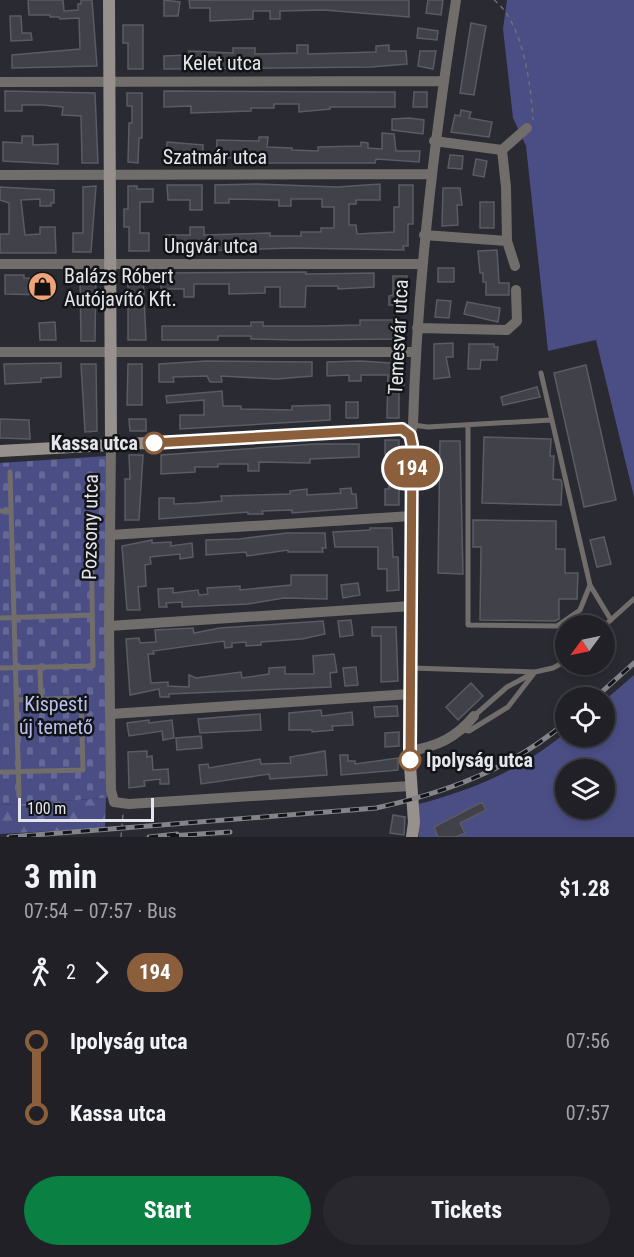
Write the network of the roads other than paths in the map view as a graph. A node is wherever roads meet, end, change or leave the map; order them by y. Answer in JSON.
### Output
{"nodes":[{"id":1,"x":109,"y":0,"type":"edge"},
{"id":2,"x":456,"y":0,"type":"edge"},
{"id":3,"x":443,"y":81,"type":"junction"},
{"id":4,"x":0,"y":82,"type":"edge"},
{"id":5,"x":110,"y":82,"type":"junction"},
{"id":6,"x":527,"y":128,"type":"road end"},
{"id":7,"x":434,"y":141,"type":"junction"},
{"id":8,"x":502,"y":150,"type":"junction"},
{"id":9,"x":430,"y":174,"type":"junction"},
{"id":10,"x":0,"y":175,"type":"edge"},
{"id":11,"x":110,"y":175,"type":"junction"},
{"id":12,"x":424,"y":235,"type":"junction"},
{"id":13,"x":507,"y":241,"type":"junction"},
{"id":14,"x":0,"y":264,"type":"edge"},
{"id":15,"x":110,"y":264,"type":"junction"},
{"id":16,"x":421,"y":264,"type":"junction"},
{"id":17,"x":515,"y":266,"type":"dead end"},
{"id":18,"x":516,"y":290,"type":"dead end"},
{"id":19,"x":417,"y":328,"type":"junction"},
{"id":20,"x":0,"y":352,"type":"edge"},
{"id":21,"x":110,"y":352,"type":"junction"},
{"id":22,"x":415,"y":352,"type":"junction"},
{"id":23,"x":541,"y":373,"type":"dead end"},
{"id":24,"x":551,"y":420,"type":"junction"},
{"id":25,"x":468,"y":425,"type":"junction"},
{"id":26,"x":411,"y":430,"type":"junction"},
{"id":27,"x":111,"y":445,"type":"junction"},
{"id":28,"x":0,"y":451,"type":"edge"},
{"id":29,"x":10,"y":472,"type":"dead end"},
{"id":30,"x":0,"y":511,"type":"edge"},
{"id":31,"x":11,"y":511,"type":"junction"},
{"id":32,"x":412,"y":516,"type":"junction"},
{"id":33,"x":91,"y":520,"type":"dead end"},
{"id":34,"x":110,"y":535,"type":"junction"},
{"id":35,"x":590,"y":585,"type":"junction"},
{"id":36,"x":634,"y":599,"type":"edge"},
{"id":37,"x":411,"y":606,"type":"junction"},
{"id":38,"x":92,"y":615,"type":"junction"},
{"id":39,"x":608,"y":615,"type":"edge"},
{"id":40,"x":615,"y":616,"type":"edge"},
{"id":41,"x":0,"y":618,"type":"edge"},
{"id":42,"x":14,"y":618,"type":"junction"},
{"id":43,"x":109,"y":626,"type":"junction"},
{"id":44,"x":40,"y":667,"type":"junction"},
{"id":45,"x":555,"y":667,"type":"edge"},
{"id":46,"x":0,"y":668,"type":"edge"},
{"id":47,"x":16,"y":668,"type":"junction"},
{"id":48,"x":412,"y":668,"type":"junction"},
{"id":49,"x":535,"y":672,"type":"junction"},
{"id":50,"x":410,"y":694,"type":"junction"},
{"id":51,"x":41,"y":699,"type":"junction"},
{"id":52,"x":16,"y":700,"type":"junction"},
{"id":53,"x":111,"y":714,"type":"junction"},
{"id":54,"x":474,"y":716,"type":"joint"},
{"id":55,"x":462,"y":730,"type":"junction"},
{"id":56,"x":409,"y":751,"type":"junction"},
{"id":57,"x":18,"y":771,"type":"junction"},
{"id":58,"x":0,"y":772,"type":"edge"},
{"id":59,"x":410,"y":786,"type":"junction"},
{"id":60,"x":19,"y":796,"type":"dead end"},
{"id":61,"x":412,"y":837,"type":"edge"}],
"edges":[{"from":1,"to":5,"type":"street","name":"Pozsony utca"},
{"from":2,"to":3,"type":"street","name":"Temesvár utca"},
{"from":3,"to":5,"type":"street","name":"Kelet utca"},
{"from":3,"to":7,"type":"street","name":"Temesvár utca"},
{"from":4,"to":5,"type":"street","name":"Kelet utca"},
{"from":5,"to":11,"type":"street","name":"Pozsony utca"},
{"from":6,"to":8,"type":"street"},
{"from":7,"to":8,"type":"street"},
{"from":7,"to":9,"type":"street","name":"Temesvár utca"},
{"from":8,"to":13,"type":"street"},
{"from":9,"to":11,"type":"street","name":"Szatmár utca"},
{"from":9,"to":12,"type":"street","name":"Temesvár utca"},
{"from":10,"to":11,"type":"street","name":"Szatmár utca"},
{"from":11,"to":15,"type":"street","name":"Pozsony utca"},
{"from":12,"to":13,"type":"street"},
{"from":12,"to":16,"type":"street","name":"Temesvár utca"},
{"from":13,"to":17,"type":"street"},
{"from":14,"to":15,"type":"street","name":"Ungvár utca"},
{"from":15,"to":16,"type":"street","name":"Ungvár utca"},
{"from":15,"to":21,"type":"street","name":"Pozsony utca"},
{"from":16,"to":19,"type":"street","name":"Temesvár utca"},
{"from":18,"to":19,"type":"street"},
{"from":19,"to":22,"type":"street","name":"Temesvár utca"},
{"from":20,"to":21,"type":"street"},
{"from":21,"to":22,"type":"street"},
{"from":21,"to":27,"type":"street","name":"Pozsony utca"},
{"from":22,"to":26,"type":"street","name":"Temesvár utca"},
{"from":23,"to":24,"type":"lane"},
{"from":24,"to":25,"type":"lane"},
{"from":24,"to":35,"type":"lane"},
{"from":25,"to":26,"type":"lane"},
{"from":25,"to":35,"type":"lane"},
{"from":26,"to":27,"type":"street"},
{"from":26,"to":32,"type":"street","name":"Temesvár utca"},
{"from":27,"to":28,"type":"street"},
{"from":27,"to":34,"type":"street","name":"Pozsony utca"},
{"from":29,"to":31,"type":"lane"},
{"from":30,"to":31,"type":"lane"},
{"from":31,"to":42,"type":"lane"},
{"from":32,"to":34,"type":"street"},
{"from":32,"to":37,"type":"street","name":"Temesvár utca"},
{"from":33,"to":38,"type":"lane"},
{"from":34,"to":43,"type":"street","name":"Pozsony utca"},
{"from":35,"to":39,"type":"lane"},
{"from":36,"to":40,"type":"lane"},
{"from":37,"to":43,"type":"street"},
{"from":37,"to":48,"type":"street","name":"Temesvár utca"},
{"from":38,"to":42,"type":"lane"},
{"from":38,"to":44,"type":"lane"},
{"from":41,"to":42,"type":"lane"},
{"from":42,"to":47,"type":"lane"},
{"from":43,"to":53,"type":"street","name":"Pozsony utca"},
{"from":44,"to":47,"type":"lane"},
{"from":44,"to":51,"type":"lane"},
{"from":45,"to":49,"type":"lane"},
{"from":46,"to":47,"type":"lane"},
{"from":47,"to":52,"type":"lane"},
{"from":48,"to":49,"type":"lane"},
{"from":48,"to":50,"type":"street","name":"Temesvár utca"},
{"from":49,"to":54,"type":"lane"},
{"from":49,"to":55,"type":"lane"},
{"from":50,"to":53,"type":"street"},
{"from":50,"to":56,"type":"street","name":"Temesvár utca"},
{"from":51,"to":52,"type":"lane"},
{"from":51,"to":57,"type":"lane"},
{"from":52,"to":57,"type":"lane"},
{"from":53,"to":59,"type":"street","name":"Pozsony utca"},
{"from":54,"to":55,"type":"street"},
{"from":55,"to":56,"type":"street"},
{"from":56,"to":59,"type":"street","name":"Temesvár utca"},
{"from":57,"to":58,"type":"lane"},
{"from":57,"to":60,"type":"lane"},
{"from":59,"to":61,"type":"street","name":"Temesvár utca"}]}
